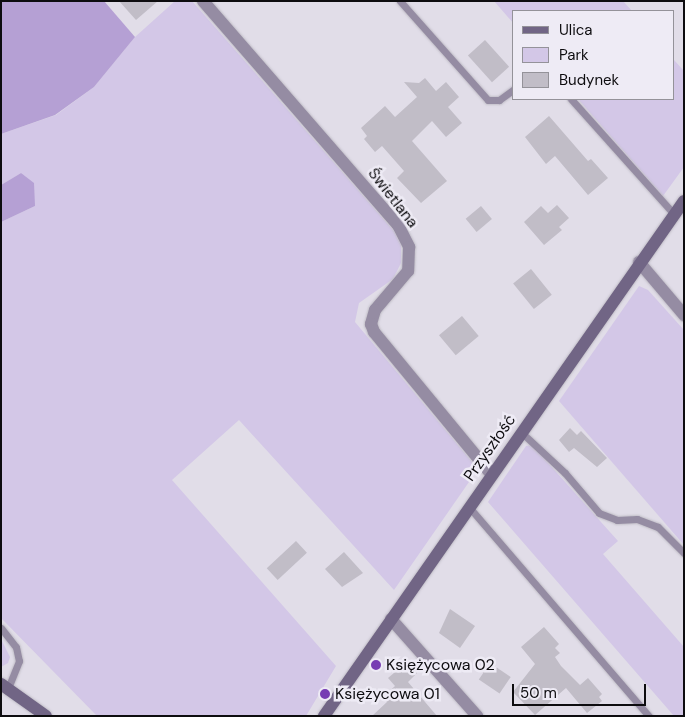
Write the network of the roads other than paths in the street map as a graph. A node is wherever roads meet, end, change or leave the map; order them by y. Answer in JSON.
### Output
{"nodes":[{"id":1,"x":203,"y":1,"type":"edge"},
{"id":2,"x":400,"y":1,"type":"edge"},
{"id":3,"x":512,"y":91,"type":"edge"},
{"id":4,"x":572,"y":100,"type":"edge"},
{"id":5,"x":684,"y":201,"type":"edge"},
{"id":6,"x":674,"y":214,"type":"junction"},
{"id":7,"x":639,"y":262,"type":"junction"},
{"id":8,"x":684,"y":315,"type":"edge"},
{"id":9,"x":521,"y":432,"type":"junction"},
{"id":10,"x":491,"y":474,"type":"junction"},
{"id":11,"x":469,"y":507,"type":"junction"},
{"id":12,"x":684,"y":553,"type":"edge"},
{"id":13,"x":391,"y":620,"type":"junction"},
{"id":14,"x":1,"y":628,"type":"edge"},
{"id":15,"x":5,"y":686,"type":"edge"},
{"id":16,"x":46,"y":716,"type":"edge"},
{"id":17,"x":324,"y":716,"type":"edge"},
{"id":18,"x":477,"y":716,"type":"edge"},
{"id":19,"x":649,"y":716,"type":"edge"}],
"edges":[{"from":1,"to":10,"type":"street","name":"Świetlana"},
{"from":2,"to":3,"type":"lane"},
{"from":4,"to":6,"type":"lane"},
{"from":5,"to":6,"type":"street","name":"Przyszłość"},
{"from":6,"to":7,"type":"street","name":"Przyszłość"},
{"from":7,"to":8,"type":"street"},
{"from":7,"to":9,"type":"street","name":"Przyszłość"},
{"from":9,"to":10,"type":"street","name":"Przyszłość"},
{"from":9,"to":12,"type":"lane"},
{"from":10,"to":11,"type":"street","name":"Przyszłość"},
{"from":11,"to":13,"type":"street","name":"Przyszłość"},
{"from":11,"to":19,"type":"lane"},
{"from":13,"to":17,"type":"street","name":"Przyszłość"},
{"from":13,"to":18,"type":"street"},
{"from":14,"to":15,"type":"lane"},
{"from":15,"to":16,"type":"street"}]}
